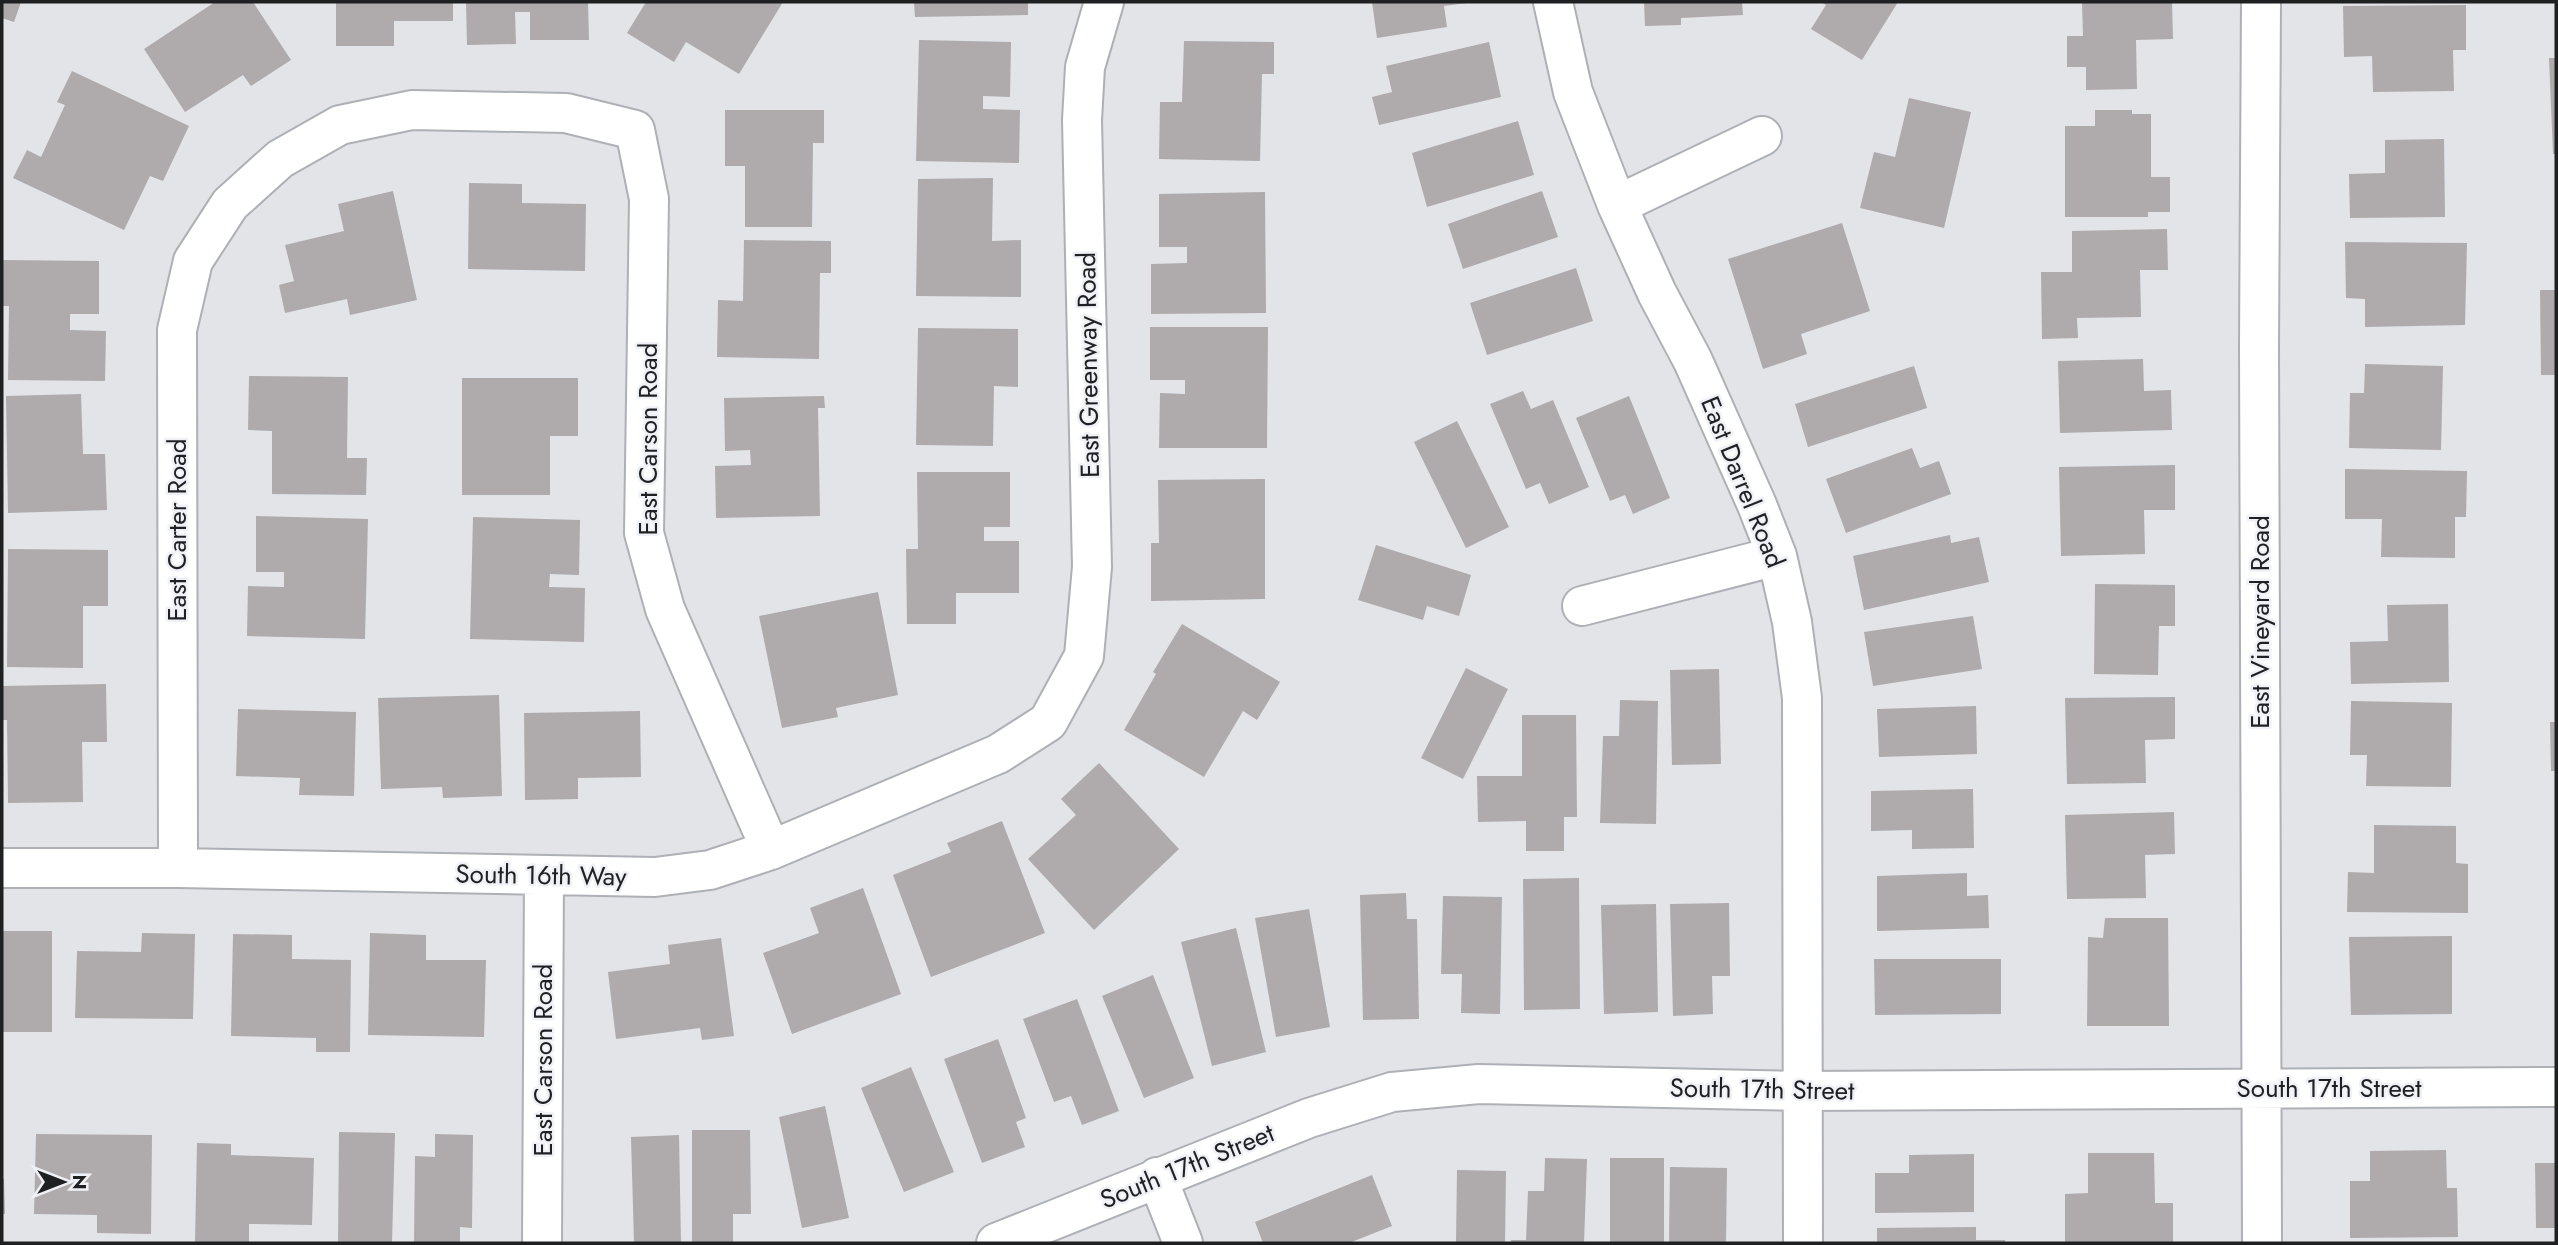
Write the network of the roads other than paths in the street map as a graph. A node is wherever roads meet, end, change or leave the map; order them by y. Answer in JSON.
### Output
{"nodes":[{"id":1,"x":1104,"y":2,"type":"edge"},
{"id":2,"x":1553,"y":2,"type":"edge"},
{"id":3,"x":2261,"y":2,"type":"edge"},
{"id":4,"x":635,"y":130,"type":"joint"},
{"id":5,"x":1762,"y":136,"type":"dead end"},
{"id":6,"x":1617,"y":205,"type":"junction"},
{"id":7,"x":1777,"y":556,"type":"junction"},
{"id":8,"x":1582,"y":606,"type":"dead end"},
{"id":9,"x":1048,"y":722,"type":"joint"},
{"id":10,"x":771,"y":850,"type":"junction"},
{"id":11,"x":2,"y":868,"type":"edge"},
{"id":12,"x":178,"y":868,"type":"junction"},
{"id":13,"x":544,"y":876,"type":"junction"},
{"id":14,"x":2556,"y":1087,"type":"edge"},
{"id":15,"x":2262,"y":1088,"type":"junction"},
{"id":16,"x":1802,"y":1091,"type":"junction"},
{"id":17,"x":1157,"y":1177,"type":"junction"},
{"id":18,"x":542,"y":1243,"type":"edge"},
{"id":19,"x":996,"y":1243,"type":"edge"},
{"id":20,"x":1183,"y":1243,"type":"edge"},
{"id":21,"x":1803,"y":1243,"type":"edge"},
{"id":22,"x":2263,"y":1243,"type":"edge"}],
"edges":[{"from":1,"to":9,"type":"street","name":"East Greenway Road"},
{"from":2,"to":6,"type":"street","name":"East Darrel Road"},
{"from":3,"to":15,"type":"street","name":"East Vineyard Road"},
{"from":4,"to":10,"type":"street","name":"East Carson Road"},
{"from":4,"to":12,"type":"street","name":"East Carter Road"},
{"from":5,"to":6,"type":"street"},
{"from":6,"to":7,"type":"street","name":"East Darrel Road"},
{"from":7,"to":8,"type":"street"},
{"from":7,"to":16,"type":"street","name":"East Darrel Road"},
{"from":9,"to":10,"type":"street","name":"South 16th Way"},
{"from":10,"to":13,"type":"street","name":"South 16th Way"},
{"from":11,"to":12,"type":"street","name":"South 16th Way"},
{"from":12,"to":13,"type":"street","name":"South 16th Way"},
{"from":13,"to":18,"type":"street","name":"East Carson Road"},
{"from":14,"to":15,"type":"street","name":"South 17th Street"},
{"from":15,"to":16,"type":"street","name":"South 17th Street"},
{"from":15,"to":22,"type":"street","name":"East Vineyard Road"},
{"from":16,"to":17,"type":"street","name":"South 17th Street"},
{"from":16,"to":21,"type":"street","name":"East Darrel Road"},
{"from":17,"to":19,"type":"street","name":"South 17th Street"},
{"from":17,"to":20,"type":"street"}]}
